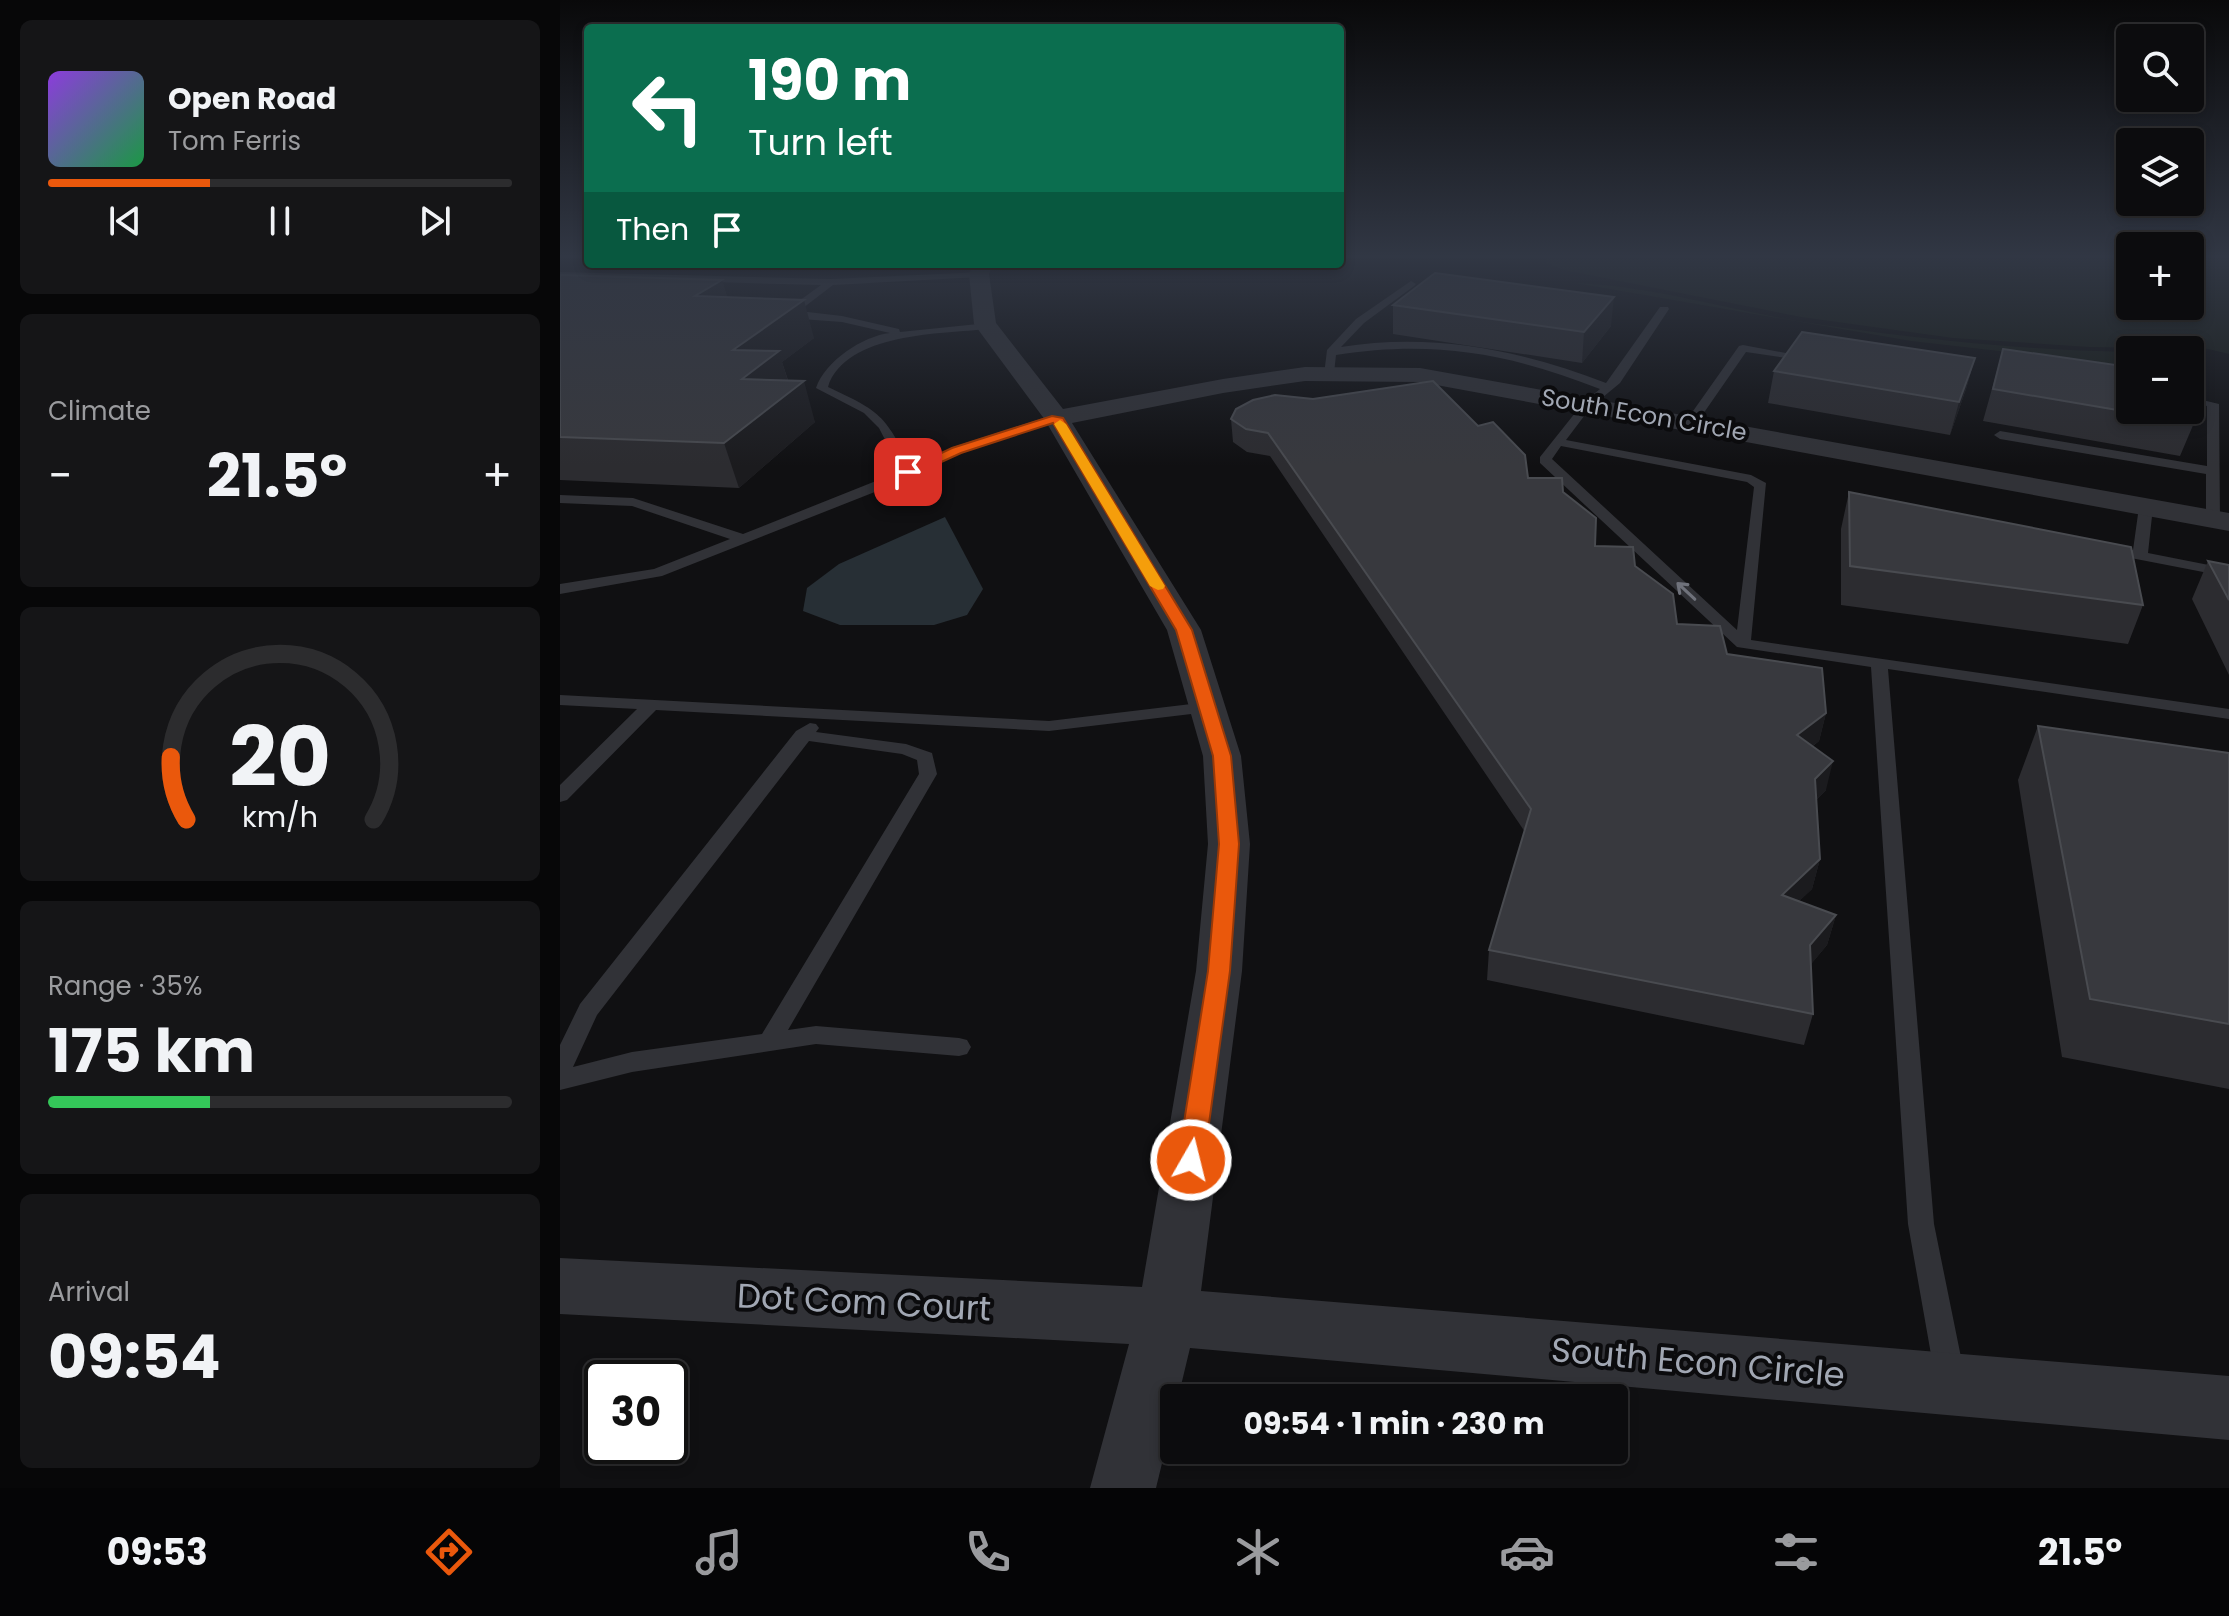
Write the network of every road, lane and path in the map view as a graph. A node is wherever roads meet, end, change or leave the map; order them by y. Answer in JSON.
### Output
{"nodes":[{"id":1,"x":874,"y":326,"type":"edge"},
{"id":2,"x":983,"y":326,"type":"edge"},
{"id":3,"x":988,"y":326,"type":"edge"},
{"id":4,"x":1356,"y":326,"type":"edge"},
{"id":5,"x":1652,"y":326,"type":"edge"},
{"id":6,"x":902,"y":333,"type":"junction"},
{"id":7,"x":1819,"y":360,"type":"edge"},
{"id":8,"x":1330,"y":363,"type":"junction"},
{"id":9,"x":1608,"y":388,"type":"junction"},
{"id":10,"x":2204,"y":402,"type":"edge"},
{"id":11,"x":1587,"y":405,"type":"junction"},
{"id":12,"x":1057,"y":418,"type":"junction"},
{"id":13,"x":1690,"y":424,"type":"junction"},
{"id":14,"x":2000,"y":435,"type":"dead end"},
{"id":15,"x":1558,"y":442,"type":"junction"},
{"id":16,"x":2214,"y":471,"type":"junction"},
{"id":17,"x":908,"y":472,"type":"junction"},
{"id":18,"x":560,"y":499,"type":"edge"},
{"id":19,"x":2146,"y":507,"type":"junction"},
{"id":20,"x":2221,"y":520,"type":"edge"},
{"id":21,"x":744,"y":539,"type":"junction"},
{"id":22,"x":2093,"y":547,"type":"edge"},
{"id":23,"x":2140,"y":556,"type":"junction"},
{"id":24,"x":2229,"y":573,"type":"edge"},
{"id":25,"x":560,"y":589,"type":"edge"},
{"id":26,"x":1743,"y":644,"type":"junction"},
{"id":27,"x":1879,"y":663,"type":"junction"},
{"id":28,"x":560,"y":700,"type":"edge"},
{"id":29,"x":651,"y":705,"type":"junction"},
{"id":30,"x":1208,"y":707,"type":"junction"},
{"id":31,"x":823,"y":714,"type":"junction"},
{"id":32,"x":2229,"y":714,"type":"edge"},
{"id":33,"x":802,"y":735,"type":"junction"},
{"id":34,"x":560,"y":796,"type":"edge"},
{"id":35,"x":769,"y":1042,"type":"junction"},
{"id":36,"x":959,"y":1047,"type":"dead end"},
{"id":37,"x":560,"y":1070,"type":"edge"},
{"id":38,"x":560,"y":1080,"type":"edge"},
{"id":39,"x":560,"y":1286,"type":"edge"},
{"id":40,"x":1167,"y":1317,"type":"junction"},
{"id":41,"x":1951,"y":1384,"type":"junction"},
{"id":42,"x":2229,"y":1408,"type":"edge"},
{"id":43,"x":1123,"y":1488,"type":"edge"}],
"edges":[{"from":1,"to":6,"type":"lane"},
{"from":2,"to":6,"type":"lane"},
{"from":3,"to":12,"type":"street"},
{"from":4,"to":8,"type":"lane"},
{"from":5,"to":9,"type":"lane"},
{"from":6,"to":17,"type":"lane"},
{"from":7,"to":13,"type":"lane"},
{"from":8,"to":9,"type":"lane"},
{"from":8,"to":11,"type":"street","name":"South Econ Circle"},
{"from":8,"to":12,"type":"street","name":"South Econ Circle"},
{"from":9,"to":11,"type":"lane"},
{"from":10,"to":16,"type":"lane"},
{"from":11,"to":13,"type":"street","name":"South Econ Circle"},
{"from":11,"to":15,"type":"lane"},
{"from":12,"to":17,"type":"lane"},
{"from":12,"to":30,"type":"street"},
{"from":13,"to":19,"type":"street","name":"South Econ Circle"},
{"from":14,"to":16,"type":"lane"},
{"from":26,"to":15,"type":"lane","one_way":true},
{"from":15,"to":26,"type":"lane"},
{"from":16,"to":20,"type":"lane"},
{"from":17,"to":21,"type":"lane"},
{"from":18,"to":21,"type":"lane"},
{"from":19,"to":20,"type":"street","name":"South Econ Circle"},
{"from":19,"to":23,"type":"lane"},
{"from":21,"to":25,"type":"lane"},
{"from":22,"to":23,"type":"lane"},
{"from":23,"to":24,"type":"lane"},
{"from":26,"to":27,"type":"lane"},
{"from":27,"to":32,"type":"lane"},
{"from":27,"to":41,"type":"lane"},
{"from":28,"to":29,"type":"lane"},
{"from":29,"to":31,"type":"lane"},
{"from":29,"to":34,"type":"lane"},
{"from":30,"to":31,"type":"lane"},
{"from":30,"to":40,"type":"street"},
{"from":31,"to":33,"type":"lane"},
{"from":33,"to":35,"type":"lane"},
{"from":33,"to":37,"type":"lane"},
{"from":35,"to":36,"type":"lane"},
{"from":35,"to":38,"type":"lane"},
{"from":39,"to":40,"type":"street","name":"Dot Com Court"},
{"from":40,"to":41,"type":"street","name":"South Econ Circle"},
{"from":40,"to":43,"type":"street"},
{"from":41,"to":42,"type":"street","name":"South Econ Circle"}]}
